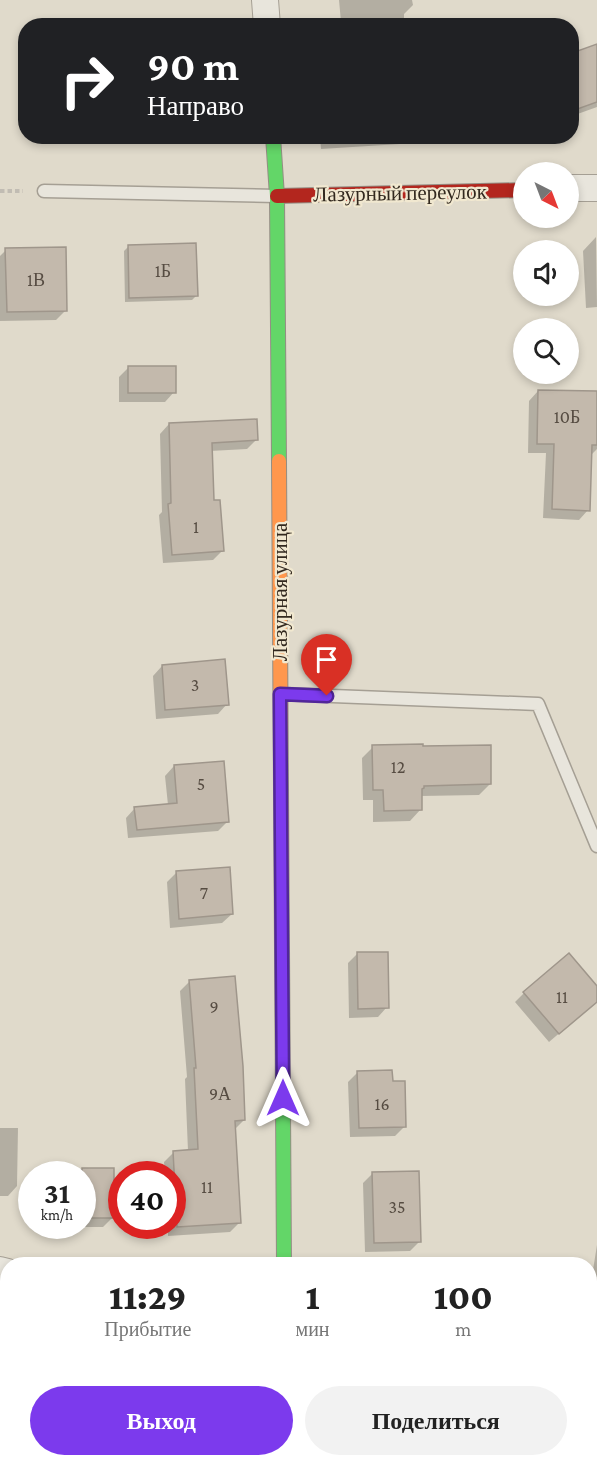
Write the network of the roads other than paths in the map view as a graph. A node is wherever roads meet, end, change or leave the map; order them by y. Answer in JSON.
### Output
{"nodes":[{"id":1,"x":265,"y":0,"type":"edge"},
{"id":2,"x":266,"y":18,"type":"edge"},
{"id":3,"x":274,"y":144,"type":"edge"},
{"id":4,"x":579,"y":188,"type":"edge"},
{"id":5,"x":597,"y":188,"type":"edge"},
{"id":6,"x":513,"y":190,"type":"edge"},
{"id":7,"x":44,"y":191,"type":"dead end"},
{"id":8,"x":277,"y":196,"type":"junction"},
{"id":9,"x":280,"y":694,"type":"junction"},
{"id":10,"x":597,"y":846,"type":"edge"},
{"id":11,"x":284,"y":1257,"type":"edge"}],
"edges":[{"from":1,"to":2,"type":"street"},
{"from":3,"to":8,"type":"street","name":"Лазурная улица"},
{"from":4,"to":5,"type":"street"},
{"from":6,"to":8,"type":"street","name":"Лазурный переулок"},
{"from":7,"to":8,"type":"lane"},
{"from":8,"to":9,"type":"street","name":"Лазурная улица"},
{"from":9,"to":10,"type":"lane"},
{"from":9,"to":11,"type":"street","name":"Лазурная улица"}]}
